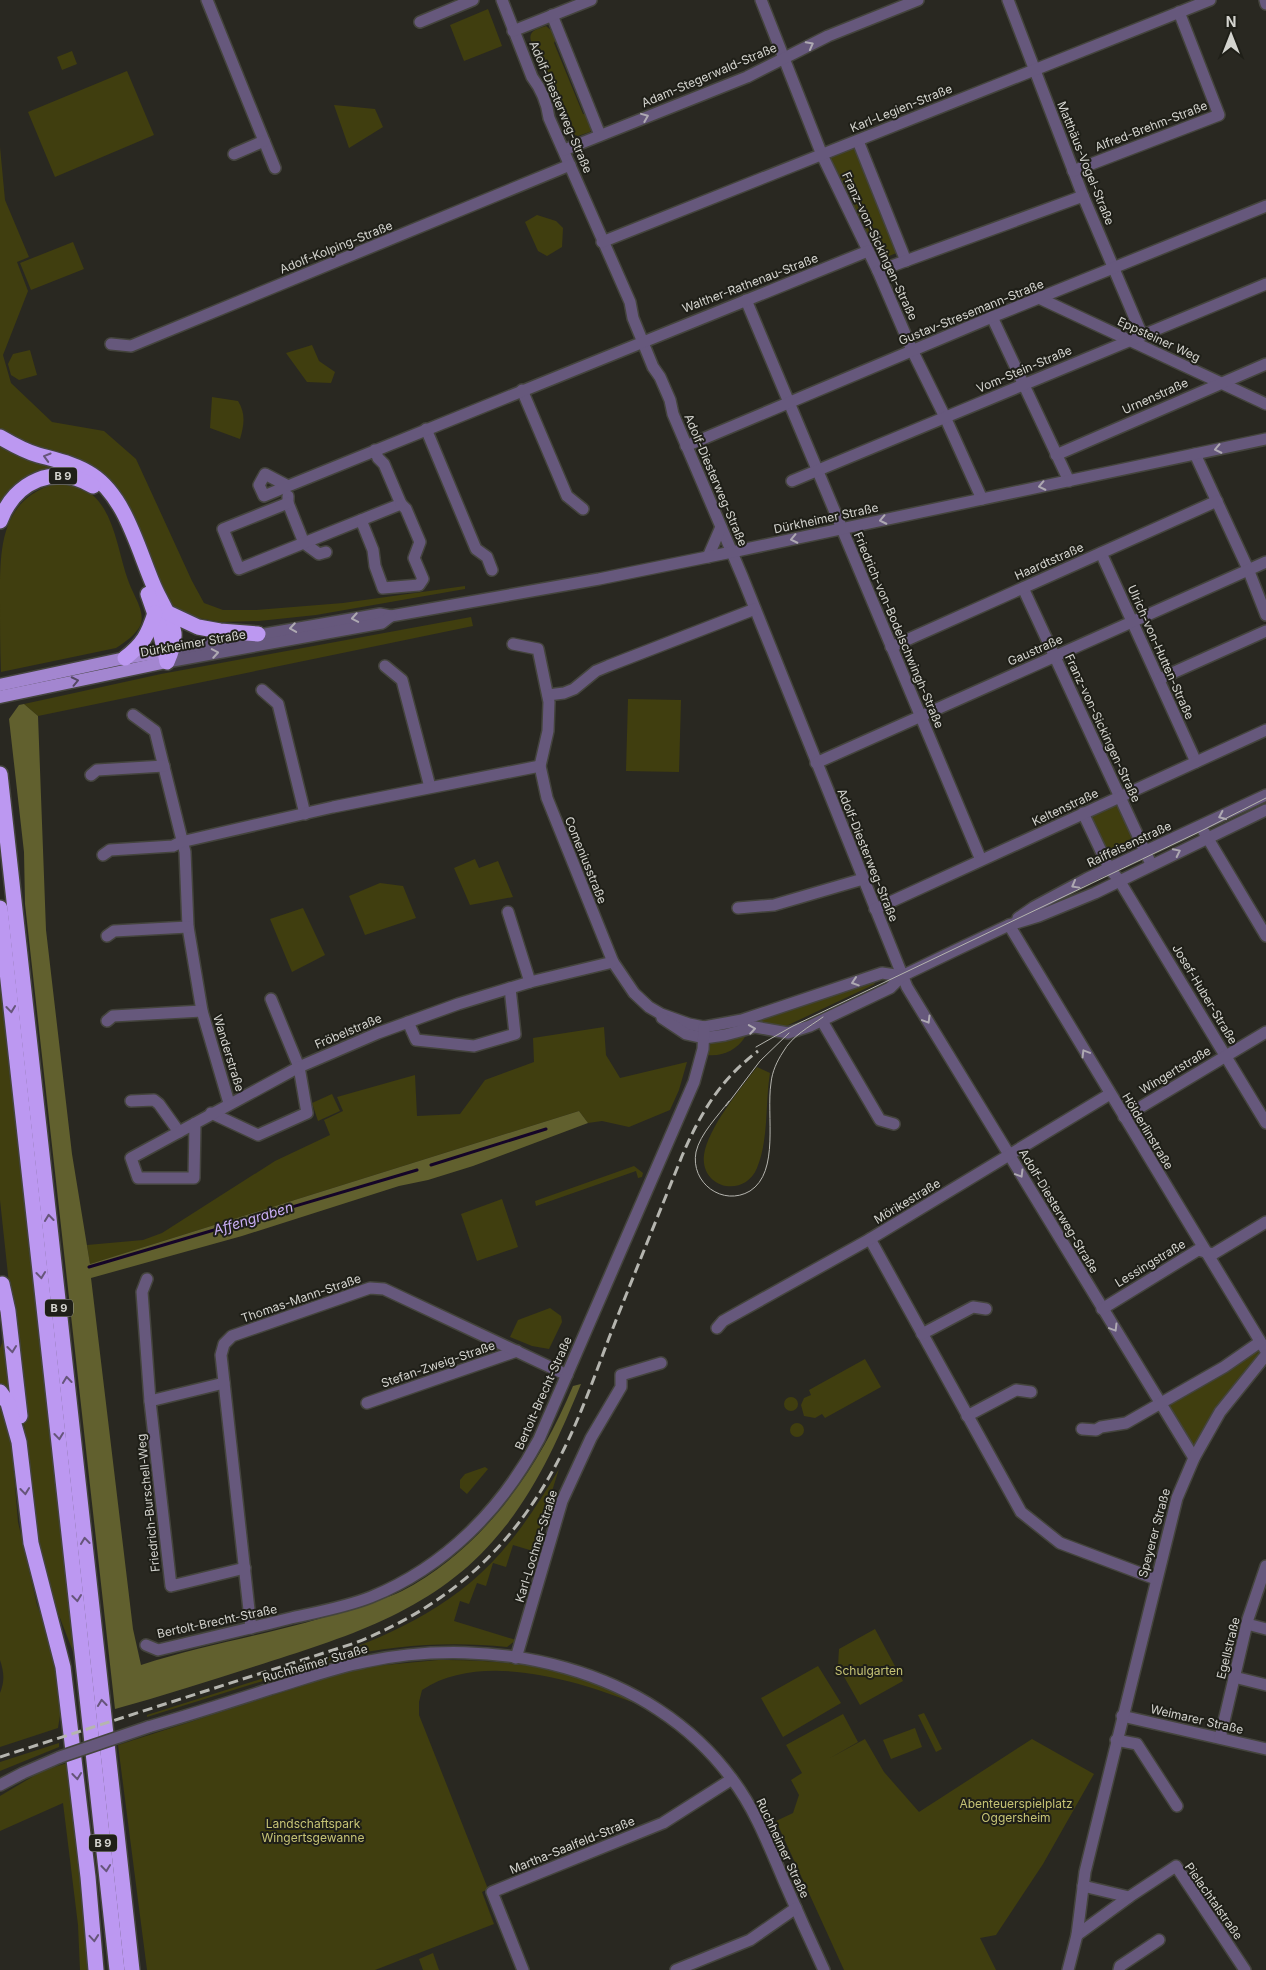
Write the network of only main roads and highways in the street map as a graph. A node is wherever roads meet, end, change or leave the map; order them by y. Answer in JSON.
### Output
{"nodes":[{"id":1,"x":0,"y":437,"type":"edge"},
{"id":2,"x":0,"y":521,"type":"edge"},
{"id":3,"x":160,"y":613,"type":"junction"},
{"id":4,"x":258,"y":634,"type":"road end"},
{"id":5,"x":168,"y":655,"type":"junction"},
{"id":6,"x":125,"y":658,"type":"junction"},
{"id":7,"x":0,"y":685,"type":"edge"},
{"id":8,"x":27,"y":685,"type":"junction"},
{"id":9,"x":0,"y":697,"type":"edge"},
{"id":10,"x":0,"y":774,"type":"edge"},
{"id":11,"x":0,"y":908,"type":"edge"},
{"id":12,"x":0,"y":1269,"type":"edge"},
{"id":13,"x":2,"y":1284,"type":"junction"},
{"id":14,"x":0,"y":1338,"type":"edge"},
{"id":15,"x":0,"y":1392,"type":"edge"},
{"id":16,"x":20,"y":1442,"type":"junction"},
{"id":17,"x":43,"y":1591,"type":"junction"},
{"id":18,"x":90,"y":1715,"type":"junction"},
{"id":19,"x":128,"y":1930,"type":"junction"},
{"id":20,"x":96,"y":1970,"type":"edge"},
{"id":21,"x":117,"y":1970,"type":"edge"},
{"id":22,"x":132,"y":1970,"type":"edge"},
{"id":23,"x":139,"y":1970,"type":"edge"}],
"edges":[{"from":3,"to":1,"type":"highway","one_way":true},
{"from":2,"to":3,"type":"highway","number":"B 9"},
{"from":3,"to":4,"type":"highway"},
{"from":3,"to":5,"type":"highway"},
{"from":3,"to":6,"type":"highway"},
{"from":5,"to":6,"type":"main road","name":"Dürkheimer Straße"},
{"from":8,"to":5,"type":"main road","name":"Dürkheimer Straße","one_way":true},
{"from":6,"to":8,"type":"main road","name":"Dürkheimer Straße"},
{"from":7,"to":8,"type":"main road","name":"Dürkheimer Straße"},
{"from":8,"to":9,"type":"main road","name":"Dürkheimer Straße"},
{"from":19,"to":10,"type":"highway","number":"B 9","one_way":true},
{"from":11,"to":18,"type":"highway","number":"B 9","one_way":true},
{"from":12,"to":13,"type":"highway","number":"B 9"},
{"from":13,"to":14,"type":"highway"},
{"from":13,"to":16,"type":"highway","number":"B 9","one_way":true},
{"from":15,"to":16,"type":"highway"},
{"from":16,"to":17,"type":"highway","number":"B 9","one_way":true},
{"from":17,"to":18,"type":"highway","number":"B 9"},
{"from":17,"to":20,"type":"highway","one_way":true},
{"from":18,"to":21,"type":"highway","number":"B 9","one_way":true},
{"from":19,"to":22,"type":"highway","number":"B 9"},
{"from":19,"to":23,"type":"highway"}]}
